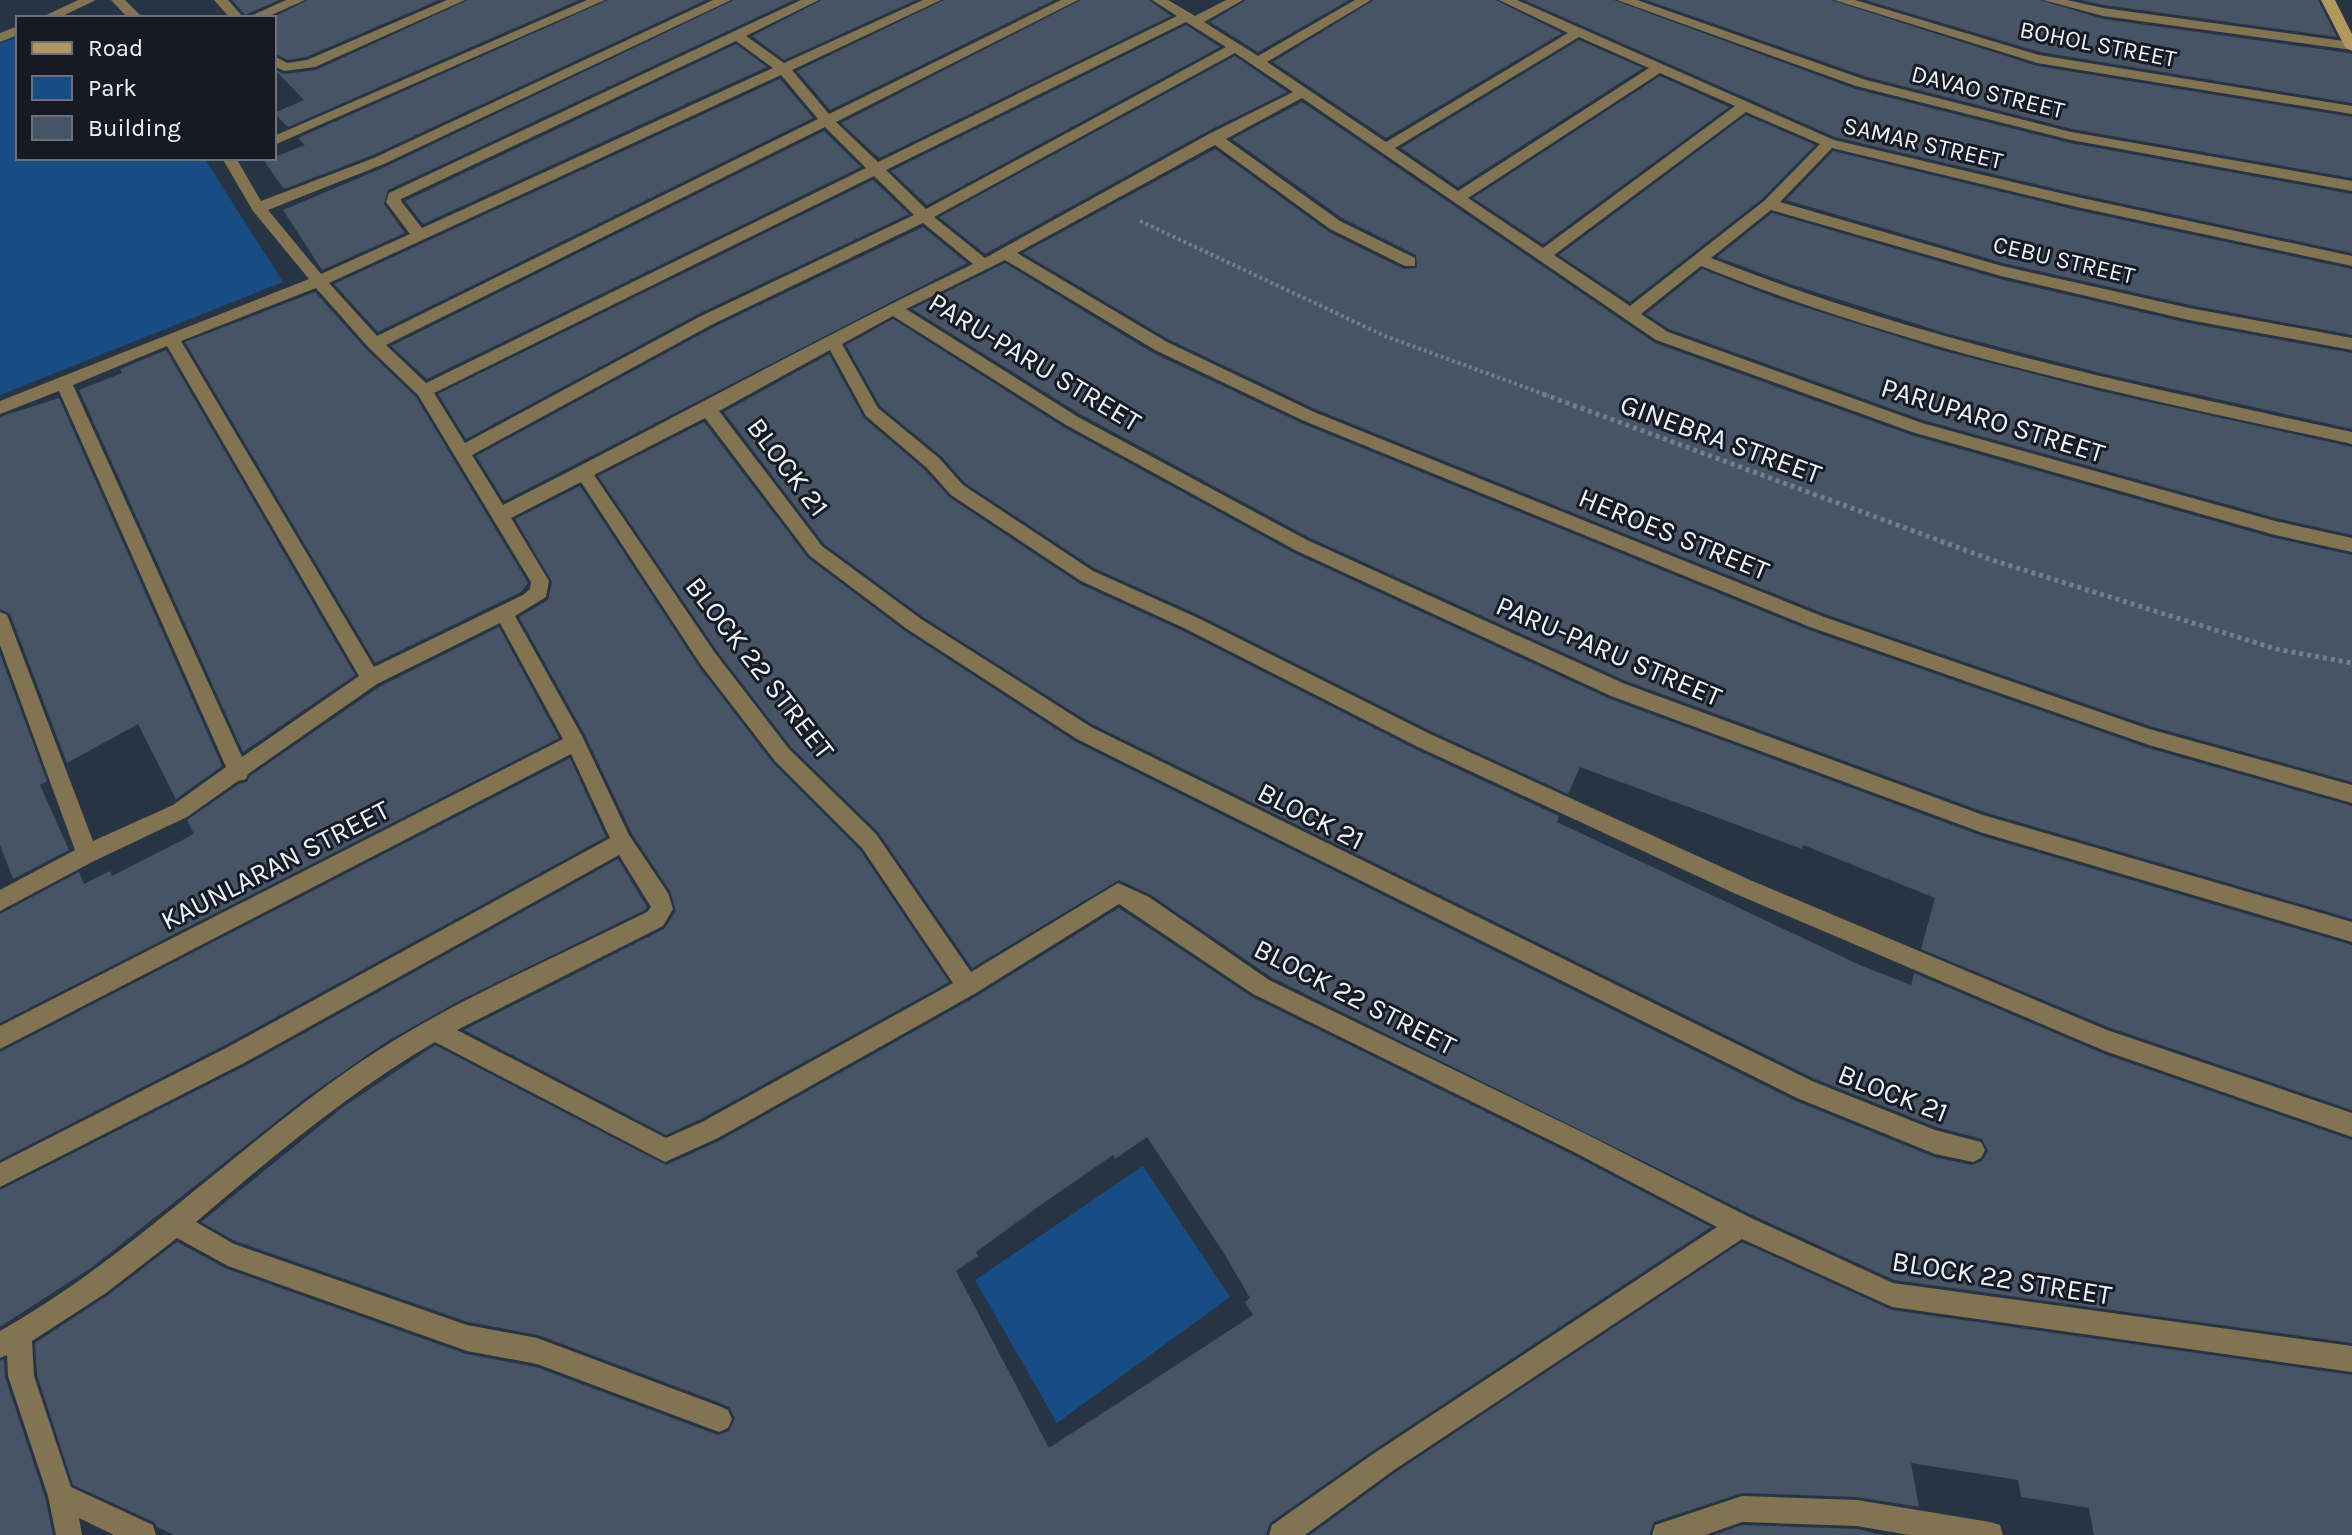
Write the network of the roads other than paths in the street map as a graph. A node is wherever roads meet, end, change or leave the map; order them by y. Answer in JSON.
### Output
{"nodes":[{"id":1,"x":89,"y":0,"type":"edge"},
{"id":2,"x":118,"y":0,"type":"edge"},
{"id":3,"x":221,"y":0,"type":"edge"},
{"id":4,"x":298,"y":0,"type":"edge"},
{"id":5,"x":458,"y":0,"type":"edge"},
{"id":6,"x":598,"y":0,"type":"edge"},
{"id":7,"x":724,"y":0,"type":"edge"},
{"id":8,"x":812,"y":0,"type":"edge"},
{"id":9,"x":934,"y":0,"type":"edge"},
{"id":10,"x":1071,"y":0,"type":"edge"},
{"id":11,"x":1159,"y":0,"type":"edge"},
{"id":12,"x":1236,"y":0,"type":"edge"},
{"id":13,"x":1364,"y":0,"type":"edge"},
{"id":14,"x":1506,"y":0,"type":"edge"},
{"id":15,"x":1624,"y":0,"type":"edge"},
{"id":16,"x":1841,"y":0,"type":"edge"},
{"id":17,"x":2050,"y":0,"type":"edge"},
{"id":18,"x":2328,"y":0,"type":"edge"},
{"id":19,"x":52,"y":16,"type":"edge"},
{"id":20,"x":134,"y":16,"type":"edge"},
{"id":21,"x":235,"y":16,"type":"edge"},
{"id":22,"x":258,"y":16,"type":"edge"},
{"id":23,"x":1192,"y":19,"type":"junction"},
{"id":24,"x":2346,"y":27,"type":"edge"},
{"id":25,"x":1579,"y":32,"type":"junction"},
{"id":26,"x":738,"y":36,"type":"junction"},
{"id":27,"x":1236,"y":47,"type":"junction"},
{"id":28,"x":2352,"y":47,"type":"edge"},
{"id":29,"x":1257,"y":62,"type":"junction"},
{"id":30,"x":279,"y":63,"type":"edge"},
{"id":31,"x":1660,"y":67,"type":"junction"},
{"id":32,"x":783,"y":69,"type":"junction"},
{"id":33,"x":1302,"y":93,"type":"junction"},
{"id":34,"x":1743,"y":107,"type":"junction"},
{"id":35,"x":2352,"y":110,"type":"edge"},
{"id":36,"x":829,"y":123,"type":"junction"},
{"id":37,"x":1214,"y":137,"type":"junction"},
{"id":38,"x":276,"y":140,"type":"edge"},
{"id":39,"x":1829,"y":143,"type":"junction"},
{"id":40,"x":1384,"y":149,"type":"junction"},
{"id":41,"x":232,"y":160,"type":"edge"},
{"id":42,"x":876,"y":169,"type":"junction"},
{"id":43,"x":2352,"y":186,"type":"edge"},
{"id":44,"x":1459,"y":197,"type":"junction"},
{"id":45,"x":1769,"y":204,"type":"junction"},
{"id":46,"x":258,"y":208,"type":"junction"},
{"id":47,"x":924,"y":216,"type":"junction"},
{"id":48,"x":419,"y":235,"type":"junction"},
{"id":49,"x":1005,"y":253,"type":"junction"},
{"id":50,"x":1543,"y":256,"type":"junction"},
{"id":51,"x":1698,"y":259,"type":"junction"},
{"id":52,"x":2352,"y":261,"type":"edge"},
{"id":53,"x":1410,"y":262,"type":"dead end"},
{"id":54,"x":984,"y":265,"type":"junction"},
{"id":55,"x":319,"y":281,"type":"junction"},
{"id":56,"x":893,"y":309,"type":"junction"},
{"id":57,"x":1629,"y":315,"type":"junction"},
{"id":58,"x":171,"y":338,"type":"junction"},
{"id":59,"x":833,"y":342,"type":"junction"},
{"id":60,"x":375,"y":344,"type":"junction"},
{"id":61,"x":2352,"y":344,"type":"edge"},
{"id":62,"x":63,"y":382,"type":"junction"},
{"id":63,"x":424,"y":391,"type":"junction"},
{"id":64,"x":0,"y":408,"type":"edge"},
{"id":65,"x":708,"y":409,"type":"junction"},
{"id":66,"x":2352,"y":438,"type":"edge"},
{"id":67,"x":464,"y":451,"type":"junction"},
{"id":68,"x":584,"y":473,"type":"junction"},
{"id":69,"x":500,"y":515,"type":"junction"},
{"id":70,"x":2352,"y":545,"type":"edge"},
{"id":71,"x":504,"y":612,"type":"junction"},
{"id":72,"x":0,"y":620,"type":"edge"},
{"id":73,"x":370,"y":678,"type":"junction"},
{"id":74,"x":575,"y":742,"type":"junction"},
{"id":75,"x":239,"y":773,"type":"junction"},
{"id":76,"x":2352,"y":794,"type":"edge"},
{"id":77,"x":622,"y":842,"type":"junction"},
{"id":78,"x":87,"y":854,"type":"junction"},
{"id":79,"x":0,"y":901,"type":"edge"},
{"id":80,"x":2352,"y":932,"type":"edge"},
{"id":81,"x":968,"y":986,"type":"junction"},
{"id":82,"x":437,"y":1031,"type":"junction"},
{"id":83,"x":0,"y":1038,"type":"edge"},
{"id":84,"x":2352,"y":1125,"type":"edge"},
{"id":85,"x":1973,"y":1150,"type":"dead end"},
{"id":86,"x":0,"y":1175,"type":"edge"},
{"id":87,"x":175,"y":1223,"type":"junction"},
{"id":88,"x":1740,"y":1226,"type":"junction"},
{"id":89,"x":9,"y":1340,"type":"edge"},
{"id":90,"x":2352,"y":1359,"type":"edge"},
{"id":91,"x":719,"y":1419,"type":"dead end"},
{"id":92,"x":61,"y":1496,"type":"junction"},
{"id":93,"x":69,"y":1535,"type":"edge"},
{"id":94,"x":143,"y":1535,"type":"edge"},
{"id":95,"x":1282,"y":1535,"type":"edge"},
{"id":96,"x":1665,"y":1535,"type":"edge"},
{"id":97,"x":1990,"y":1535,"type":"edge"}],
"edges":[{"from":1,"to":19,"type":"street"},
{"from":2,"to":20,"type":"street"},
{"from":3,"to":21,"type":"street"},
{"from":4,"to":22,"type":"street"},
{"from":5,"to":30,"type":"street"},
{"from":6,"to":38,"type":"street"},
{"from":7,"to":46,"type":"street"},
{"from":8,"to":26,"type":"street"},
{"from":9,"to":32,"type":"street"},
{"from":10,"to":36,"type":"street"},
{"from":11,"to":23,"type":"street","name":"PARUPARO STREET"},
{"from":12,"to":23,"type":"street"},
{"from":13,"to":29,"type":"street"},
{"from":14,"to":25,"type":"street","name":"SAMAR STREET"},
{"from":15,"to":43,"type":"street","name":"DAVAO STREET"},
{"from":16,"to":35,"type":"street","name":"BOHOL STREET"},
{"from":17,"to":28,"type":"street"},
{"from":18,"to":24,"type":"street"},
{"from":23,"to":27,"type":"street","name":"PARUPARO STREET"},
{"from":23,"to":42,"type":"street"},
{"from":24,"to":28,"type":"street"},
{"from":25,"to":31,"type":"street","name":"SAMAR STREET"},
{"from":25,"to":40,"type":"street"},
{"from":26,"to":32,"type":"street"},
{"from":26,"to":48,"type":"street"},
{"from":27,"to":29,"type":"street","name":"PARUPARO STREET"},
{"from":27,"to":47,"type":"street"},
{"from":29,"to":33,"type":"street","name":"PARUPARO STREET"},
{"from":31,"to":34,"type":"street","name":"SAMAR STREET"},
{"from":31,"to":44,"type":"street"},
{"from":32,"to":36,"type":"street"},
{"from":32,"to":48,"type":"street"},
{"from":33,"to":37,"type":"street"},
{"from":33,"to":40,"type":"street","name":"PARUPARO STREET"},
{"from":34,"to":39,"type":"street","name":"SAMAR STREET"},
{"from":34,"to":50,"type":"street"},
{"from":36,"to":42,"type":"street"},
{"from":36,"to":60,"type":"street"},
{"from":37,"to":49,"type":"street"},
{"from":37,"to":53,"type":"street"},
{"from":39,"to":45,"type":"street"},
{"from":39,"to":52,"type":"street","name":"SAMAR STREET"},
{"from":40,"to":44,"type":"street","name":"PARUPARO STREET"},
{"from":41,"to":46,"type":"street"},
{"from":42,"to":47,"type":"street"},
{"from":42,"to":63,"type":"street"},
{"from":44,"to":50,"type":"street","name":"PARUPARO STREET"},
{"from":45,"to":51,"type":"street"},
{"from":45,"to":61,"type":"street","name":"CEBU STREET"},
{"from":46,"to":55,"type":"street"},
{"from":47,"to":54,"type":"street"},
{"from":47,"to":67,"type":"street"},
{"from":48,"to":55,"type":"street"},
{"from":49,"to":54,"type":"street"},
{"from":49,"to":76,"type":"street","name":"HEROES STREET"},
{"from":50,"to":57,"type":"street","name":"PARUPARO STREET"},
{"from":51,"to":57,"type":"street"},
{"from":51,"to":66,"type":"street"},
{"from":54,"to":56,"type":"street"},
{"from":55,"to":58,"type":"street"},
{"from":55,"to":60,"type":"street"},
{"from":56,"to":59,"type":"street"},
{"from":56,"to":80,"type":"street","name":"PARU-PARU STREET"},
{"from":57,"to":70,"type":"street","name":"PARUPARO STREET"},
{"from":58,"to":62,"type":"street"},
{"from":58,"to":73,"type":"street"},
{"from":59,"to":65,"type":"street"},
{"from":59,"to":84,"type":"street"},
{"from":60,"to":63,"type":"street"},
{"from":62,"to":64,"type":"street"},
{"from":62,"to":75,"type":"street"},
{"from":63,"to":67,"type":"street"},
{"from":65,"to":68,"type":"street"},
{"from":65,"to":85,"type":"street","name":"BLOCK 21"},
{"from":67,"to":69,"type":"street"},
{"from":68,"to":69,"type":"street"},
{"from":68,"to":81,"type":"street","name":"BLOCK 22 STREET"},
{"from":69,"to":71,"type":"street"},
{"from":71,"to":73,"type":"street"},
{"from":71,"to":74,"type":"street"},
{"from":72,"to":78,"type":"street"},
{"from":73,"to":75,"type":"street"},
{"from":74,"to":77,"type":"street"},
{"from":74,"to":83,"type":"street","name":"KAUNLARAN STREET"},
{"from":75,"to":78,"type":"street"},
{"from":77,"to":82,"type":"street"},
{"from":77,"to":86,"type":"street"},
{"from":78,"to":79,"type":"street"},
{"from":81,"to":82,"type":"street"},
{"from":81,"to":88,"type":"street","name":"BLOCK 22 STREET"},
{"from":82,"to":87,"type":"street"},
{"from":87,"to":89,"type":"street"},
{"from":87,"to":91,"type":"street"},
{"from":88,"to":90,"type":"street","name":"BLOCK 22 STREET"},
{"from":88,"to":95,"type":"street"},
{"from":89,"to":92,"type":"street"},
{"from":92,"to":93,"type":"street"},
{"from":92,"to":94,"type":"street"},
{"from":96,"to":97,"type":"street"}]}
